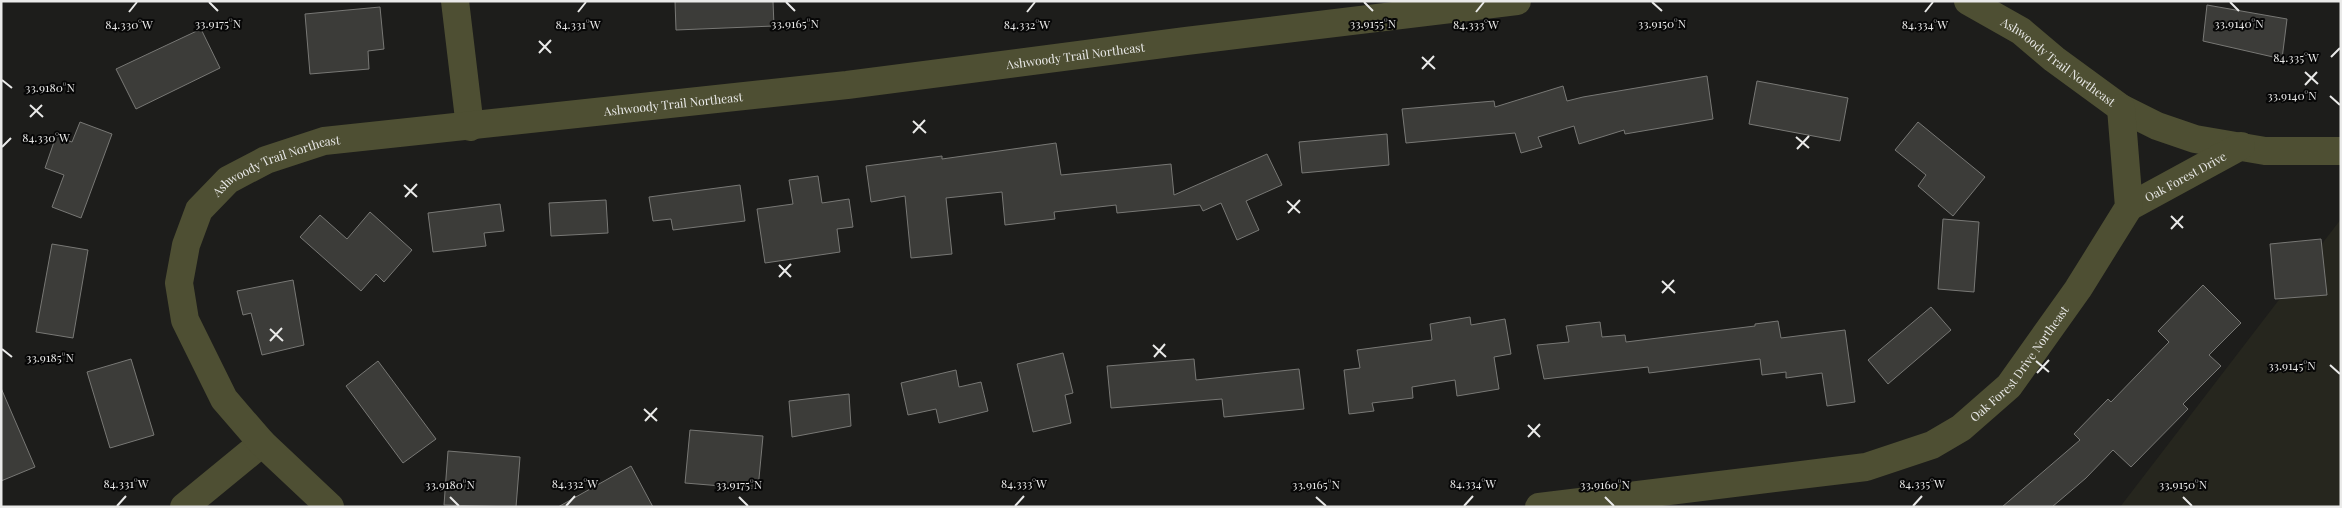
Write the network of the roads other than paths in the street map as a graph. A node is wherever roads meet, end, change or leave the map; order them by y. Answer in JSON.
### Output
{"nodes":[{"id":1,"x":456,"y":1,"type":"edge"},
{"id":2,"x":1517,"y":1,"type":"edge"},
{"id":3,"x":1968,"y":1,"type":"edge"},
{"id":4,"x":2120,"y":108,"type":"junction"},
{"id":5,"x":470,"y":127,"type":"junction"},
{"id":6,"x":2241,"y":146,"type":"junction"},
{"id":7,"x":2341,"y":151,"type":"edge"},
{"id":8,"x":2129,"y":207,"type":"junction"},
{"id":9,"x":262,"y":443,"type":"junction"},
{"id":10,"x":184,"y":507,"type":"edge"},
{"id":11,"x":330,"y":507,"type":"edge"},
{"id":12,"x":1539,"y":507,"type":"edge"}],
"edges":[{"from":1,"to":5,"type":"street"},
{"from":2,"to":5,"type":"street","name":"Ashwoody Trail Northeast"},
{"from":3,"to":4,"type":"street","name":"Ashwoody Trail Northeast"},
{"from":4,"to":6,"type":"street"},
{"from":4,"to":8,"type":"street"},
{"from":5,"to":9,"type":"street","name":"Ashwoody Trail Northeast"},
{"from":6,"to":7,"type":"street"},
{"from":6,"to":8,"type":"street","name":"Oak Forest Drive"},
{"from":8,"to":12,"type":"street","name":"Oak Forest Drive Northeast"},
{"from":9,"to":10,"type":"street"},
{"from":9,"to":11,"type":"street","name":"Ashwoody Trail Northeast"}]}
